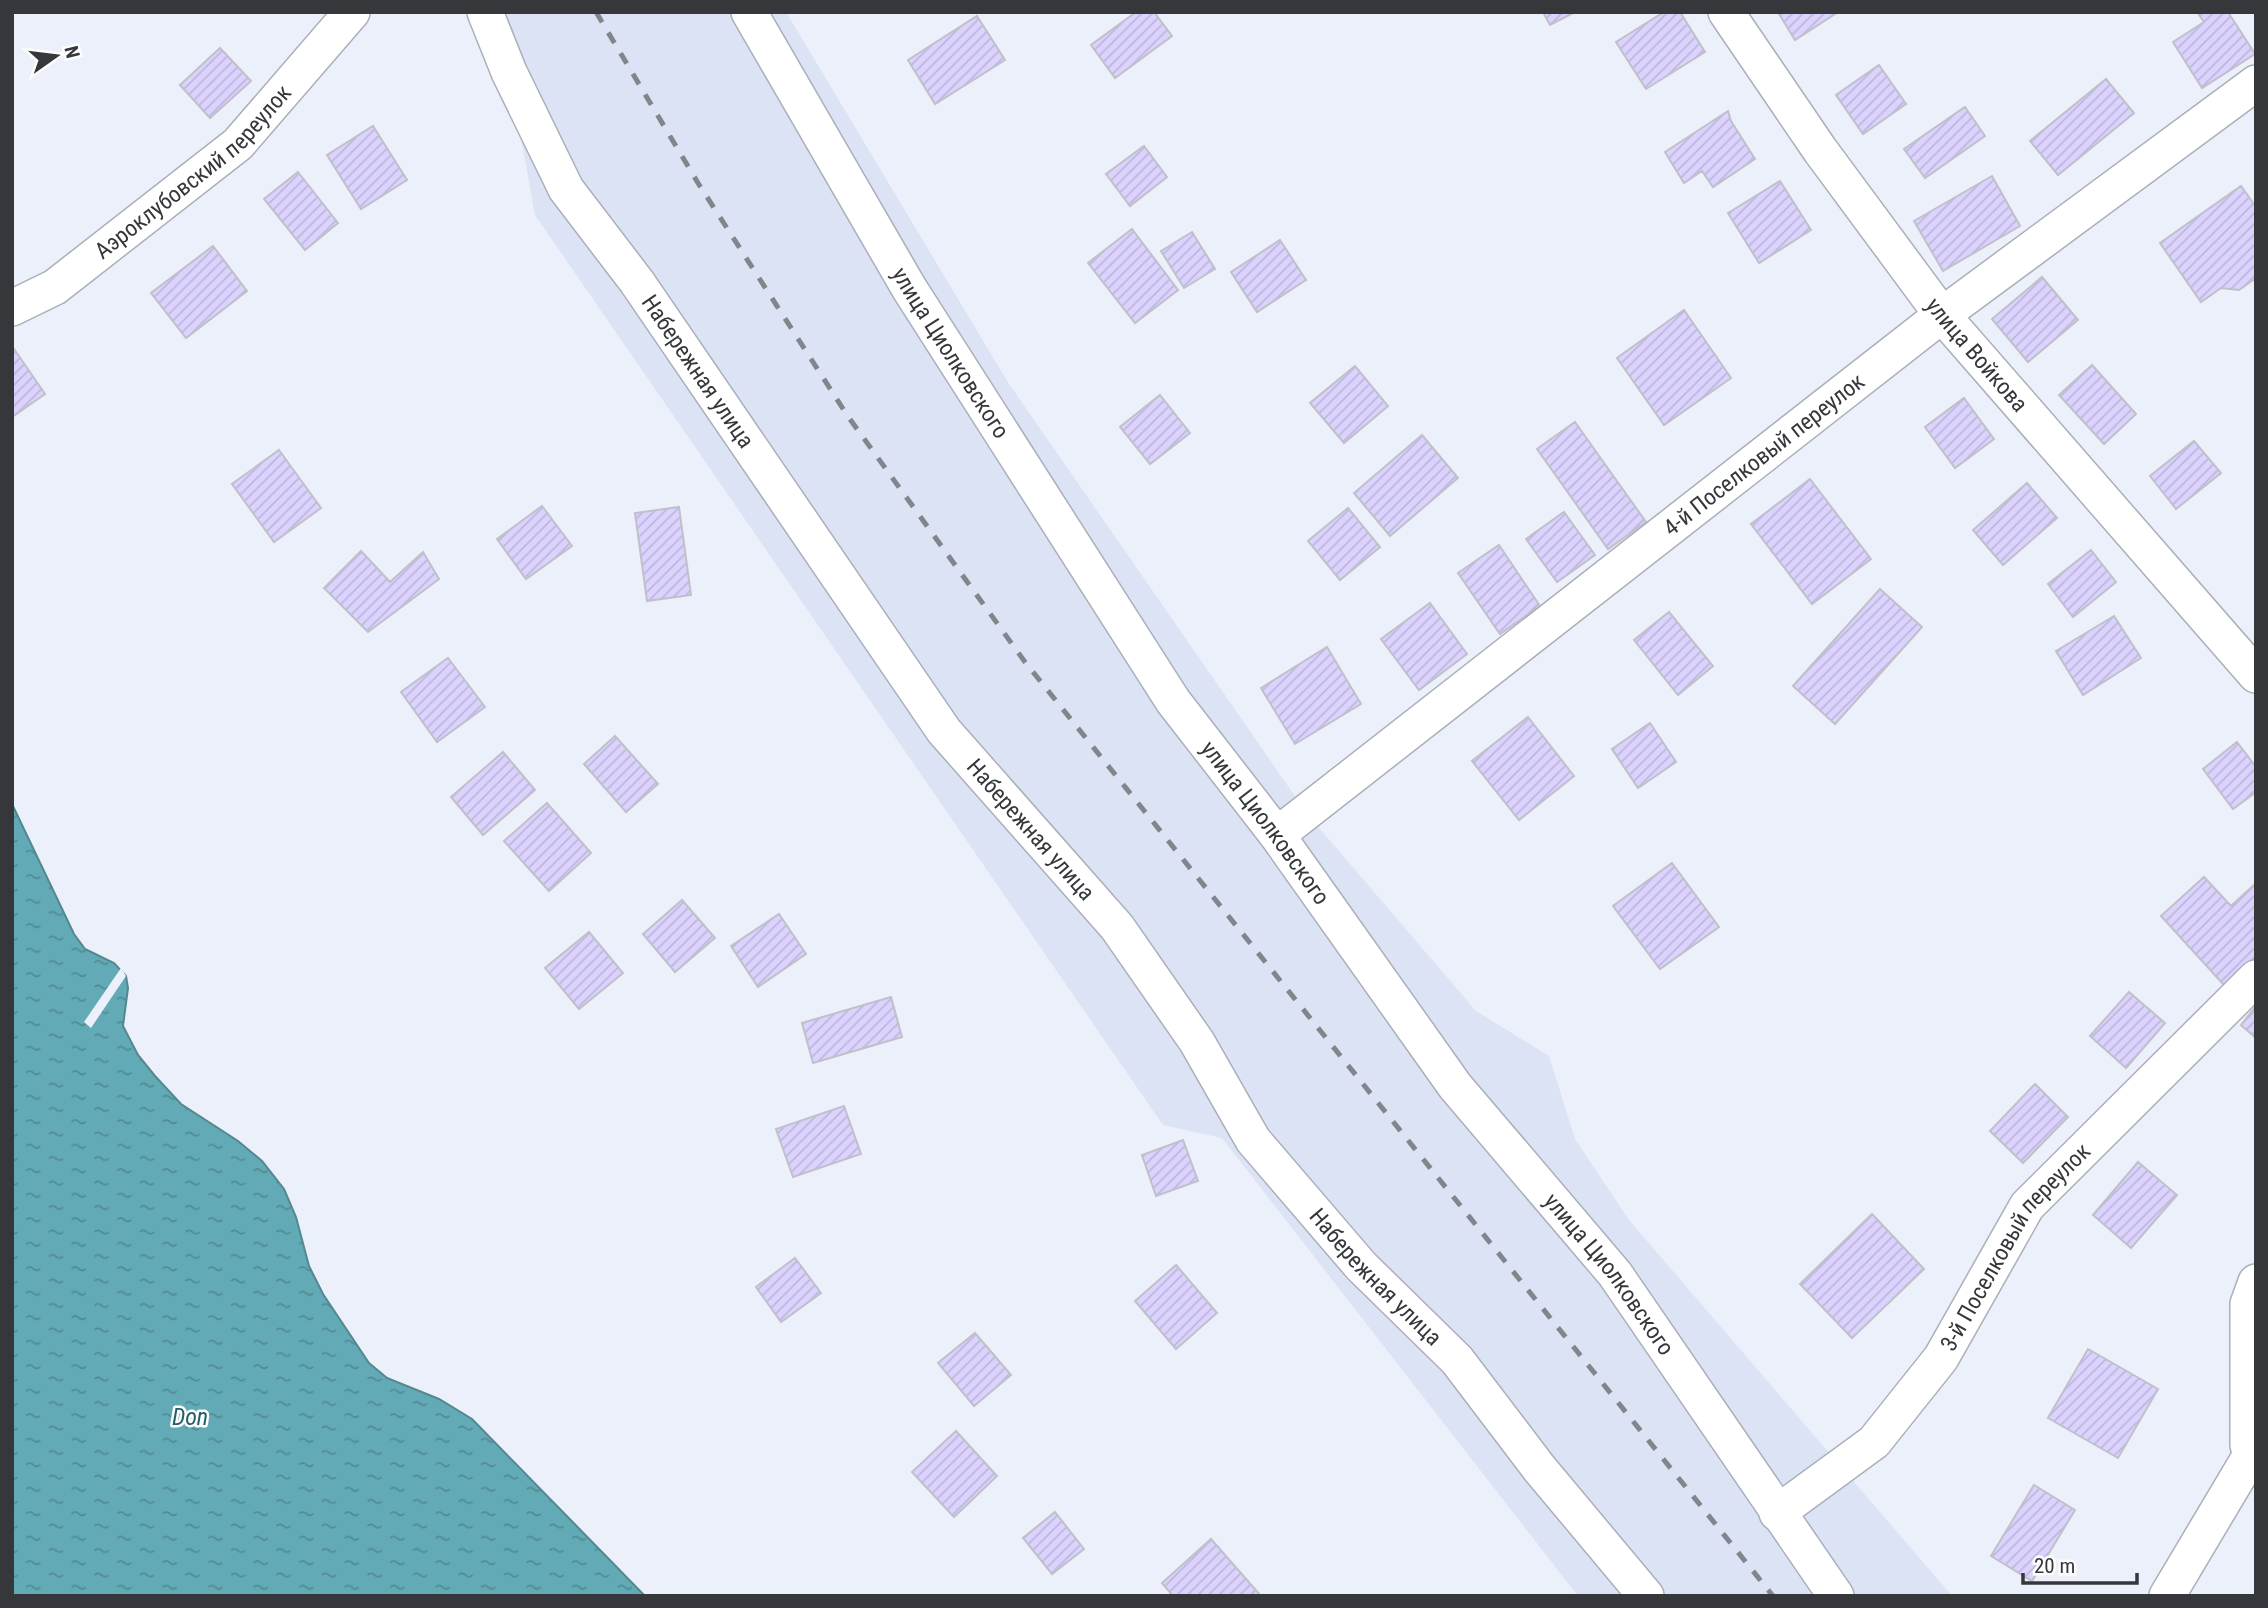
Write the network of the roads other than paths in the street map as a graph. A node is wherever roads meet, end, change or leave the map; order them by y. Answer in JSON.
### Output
{"nodes":[{"id":1,"x":352,"y":12,"type":"edge"},
{"id":2,"x":485,"y":12,"type":"edge"},
{"id":3,"x":749,"y":12,"type":"edge"},
{"id":4,"x":1726,"y":12,"type":"edge"},
{"id":5,"x":2256,"y":83,"type":"edge"},
{"id":6,"x":12,"y":308,"type":"edge"},
{"id":7,"x":1942,"y":315,"type":"junction"},
{"id":8,"x":2256,"y":675,"type":"edge"},
{"id":9,"x":1277,"y":835,"type":"junction"},
{"id":10,"x":2256,"y":978,"type":"edge"},
{"id":11,"x":2256,"y":1282,"type":"edge"},
{"id":12,"x":2256,"y":1422,"type":"edge"},
{"id":13,"x":2248,"y":1460,"type":"junction"},
{"id":14,"x":1777,"y":1513,"type":"junction"},
{"id":15,"x":1646,"y":1596,"type":"edge"},
{"id":16,"x":1836,"y":1596,"type":"edge"},
{"id":17,"x":2167,"y":1596,"type":"edge"}],
"edges":[{"from":1,"to":6,"type":"street","name":"Аэроклубовский переулок"},
{"from":2,"to":15,"type":"street","name":"Набережная улица"},
{"from":3,"to":9,"type":"street","name":"улица Циолковского"},
{"from":4,"to":7,"type":"street","name":"улица Войкова"},
{"from":5,"to":7,"type":"street","name":"4-й Поселковый переулок"},
{"from":7,"to":8,"type":"street","name":"улица Войкова"},
{"from":7,"to":9,"type":"street","name":"4-й Поселковый переулок"},
{"from":9,"to":14,"type":"street","name":"улица Циолковского"},
{"from":10,"to":14,"type":"street","name":"3-й Поселковый переулок"},
{"from":11,"to":13,"type":"street"},
{"from":12,"to":13,"type":"street"},
{"from":13,"to":17,"type":"street"},
{"from":14,"to":16,"type":"street","name":"улица Циолковского"}]}
